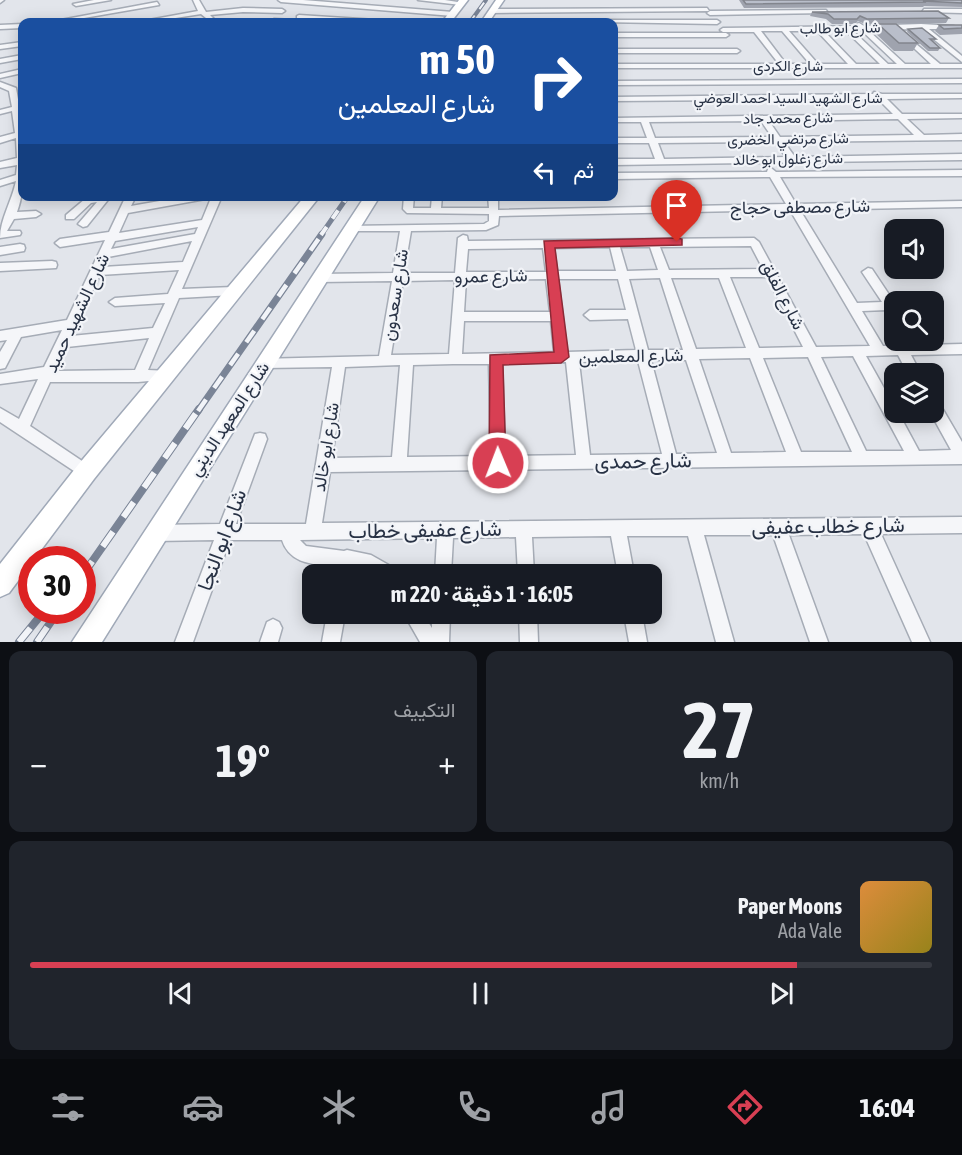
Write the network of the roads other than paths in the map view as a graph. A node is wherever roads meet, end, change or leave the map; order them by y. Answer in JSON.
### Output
{"nodes":[{"id":1,"x":108,"y":0,"type":"edge"},
{"id":2,"x":168,"y":0,"type":"edge"},
{"id":3,"x":196,"y":0,"type":"edge"},
{"id":4,"x":281,"y":0,"type":"edge"},
{"id":5,"x":362,"y":0,"type":"edge"},
{"id":6,"x":421,"y":0,"type":"edge"},
{"id":7,"x":500,"y":0,"type":"edge"},
{"id":8,"x":699,"y":0,"type":"edge"},
{"id":9,"x":78,"y":2,"type":"edge"},
{"id":10,"x":155,"y":2,"type":"edge"},
{"id":11,"x":290,"y":2,"type":"junction"},
{"id":12,"x":462,"y":2,"type":"edge"},
{"id":13,"x":311,"y":3,"type":"junction"},
{"id":14,"x":356,"y":6,"type":"junction"},
{"id":15,"x":282,"y":11,"type":"junction"},
{"id":16,"x":492,"y":11,"type":"junction"},
{"id":17,"x":935,"y":11,"type":"junction"},
{"id":18,"x":962,"y":11,"type":"edge"},
{"id":19,"x":708,"y":12,"type":"junction"},
{"id":20,"x":833,"y":12,"type":"edge"},
{"id":21,"x":201,"y":13,"type":"junction"},
{"id":22,"x":453,"y":14,"type":"junction"},
{"id":23,"x":89,"y":16,"type":"junction"},
{"id":24,"x":77,"y":18,"type":"edge"},
{"id":25,"x":169,"y":18,"type":"edge"},
{"id":26,"x":175,"y":18,"type":"edge"},
{"id":27,"x":202,"y":18,"type":"edge"},
{"id":28,"x":208,"y":18,"type":"edge"},
{"id":29,"x":276,"y":18,"type":"edge"},
{"id":30,"x":298,"y":18,"type":"edge"},
{"id":31,"x":450,"y":18,"type":"edge"},
{"id":32,"x":488,"y":18,"type":"edge"},
{"id":33,"x":885,"y":19,"type":"edge"},
{"id":34,"x":853,"y":20,"type":"edge"},
{"id":35,"x":618,"y":22,"type":"edge"},
{"id":36,"x":717,"y":22,"type":"junction"},
{"id":37,"x":18,"y":26,"type":"edge"},
{"id":38,"x":0,"y":27,"type":"edge"},
{"id":39,"x":894,"y":27,"type":"junction"},
{"id":40,"x":922,"y":27,"type":"junction"},
{"id":41,"x":847,"y":28,"type":"junction"},
{"id":42,"x":862,"y":28,"type":"junction"},
{"id":43,"x":784,"y":29,"type":"junction"},
{"id":44,"x":819,"y":29,"type":"junction"},
{"id":45,"x":959,"y":29,"type":"edge"},
{"id":46,"x":756,"y":30,"type":"junction"},
{"id":47,"x":725,"y":33,"type":"junction"},
{"id":48,"x":618,"y":36,"type":"edge"},
{"id":49,"x":18,"y":45,"type":"edge"},
{"id":50,"x":0,"y":48,"type":"edge"},
{"id":51,"x":618,"y":51,"type":"edge"},
{"id":52,"x":737,"y":51,"type":"junction"},
{"id":53,"x":18,"y":58,"type":"edge"},
{"id":54,"x":962,"y":60,"type":"edge"},
{"id":55,"x":0,"y":61,"type":"edge"},
{"id":56,"x":618,"y":66,"type":"edge"},
{"id":57,"x":638,"y":66,"type":"junction"},
{"id":58,"x":748,"y":66,"type":"junction"},
{"id":59,"x":784,"y":66,"type":"junction"},
{"id":60,"x":816,"y":66,"type":"junction"},
{"id":61,"x":851,"y":66,"type":"junction"},
{"id":62,"x":886,"y":66,"type":"junction"},
{"id":63,"x":903,"y":66,"type":"junction"},
{"id":64,"x":927,"y":66,"type":"junction"},
{"id":65,"x":938,"y":66,"type":"junction"},
{"id":66,"x":962,"y":66,"type":"edge"},
{"id":67,"x":18,"y":72,"type":"edge"},
{"id":68,"x":0,"y":76,"type":"edge"},
{"id":69,"x":946,"y":81,"type":"junction"},
{"id":70,"x":962,"y":81,"type":"edge"},
{"id":71,"x":864,"y":82,"type":"junction"},
{"id":72,"x":618,"y":83,"type":"edge"},
{"id":73,"x":646,"y":83,"type":"junction"},
{"id":74,"x":0,"y":84,"type":"edge"},
{"id":75,"x":18,"y":89,"type":"edge"},
{"id":76,"x":0,"y":93,"type":"edge"},
{"id":77,"x":962,"y":95,"type":"edge"},
{"id":78,"x":880,"y":97,"type":"junction"},
{"id":79,"x":618,"y":99,"type":"edge"},
{"id":80,"x":654,"y":99,"type":"junction"},
{"id":81,"x":18,"y":108,"type":"edge"},
{"id":82,"x":945,"y":108,"type":"dead end"},
{"id":83,"x":0,"y":112,"type":"edge"},
{"id":84,"x":900,"y":117,"type":"junction"},
{"id":85,"x":763,"y":118,"type":"junction"},
{"id":86,"x":960,"y":118,"type":"edge"},
{"id":87,"x":644,"y":119,"type":"junction"},
{"id":88,"x":618,"y":120,"type":"edge"},
{"id":89,"x":18,"y":136,"type":"edge"},
{"id":90,"x":921,"y":137,"type":"junction"},
{"id":91,"x":962,"y":137,"type":"edge"},
{"id":92,"x":778,"y":139,"type":"junction"},
{"id":93,"x":0,"y":140,"type":"edge"},
{"id":94,"x":618,"y":141,"type":"edge"},
{"id":95,"x":652,"y":141,"type":"junction"},
{"id":96,"x":962,"y":157,"type":"edge"},
{"id":97,"x":764,"y":159,"type":"junction"},
{"id":98,"x":792,"y":159,"type":"junction"},
{"id":99,"x":18,"y":161,"type":"edge"},
{"id":100,"x":660,"y":161,"type":"junction"},
{"id":101,"x":618,"y":162,"type":"edge"},
{"id":102,"x":0,"y":165,"type":"edge"},
{"id":103,"x":962,"y":172,"type":"edge"},
{"id":104,"x":773,"y":174,"type":"junction"},
{"id":105,"x":618,"y":176,"type":"edge"},
{"id":106,"x":18,"y":182,"type":"edge"},
{"id":107,"x":0,"y":183,"type":"edge"},
{"id":108,"x":18,"y":196,"type":"edge"},
{"id":109,"x":88,"y":201,"type":"edge"},
{"id":110,"x":103,"y":201,"type":"edge"},
{"id":111,"x":129,"y":201,"type":"edge"},
{"id":112,"x":179,"y":201,"type":"edge"},
{"id":113,"x":215,"y":201,"type":"edge"},
{"id":114,"x":309,"y":201,"type":"edge"},
{"id":115,"x":370,"y":201,"type":"edge"},
{"id":116,"x":410,"y":201,"type":"edge"},
{"id":117,"x":437,"y":201,"type":"edge"},
{"id":118,"x":466,"y":201,"type":"edge"},
{"id":119,"x":493,"y":201,"type":"edge"},
{"id":120,"x":962,"y":204,"type":"edge"},
{"id":121,"x":793,"y":207,"type":"junction"},
{"id":122,"x":125,"y":210,"type":"junction"},
{"id":123,"x":436,"y":211,"type":"junction"},
{"id":124,"x":465,"y":211,"type":"junction"},
{"id":125,"x":494,"y":212,"type":"junction"},
{"id":126,"x":36,"y":214,"type":"dead end"},
{"id":127,"x":12,"y":216,"type":"junction"},
{"id":128,"x":70,"y":217,"type":"dead end"},
{"id":129,"x":207,"y":222,"type":"junction"},
{"id":130,"x":82,"y":224,"type":"dead end"},
{"id":131,"x":352,"y":228,"type":"junction"},
{"id":132,"x":406,"y":228,"type":"junction"},
{"id":133,"x":463,"y":228,"type":"junction"},
{"id":134,"x":16,"y":233,"type":"dead end"},
{"id":135,"x":0,"y":234,"type":"edge"},
{"id":136,"x":201,"y":236,"type":"junction"},
{"id":137,"x":113,"y":237,"type":"junction"},
{"id":138,"x":60,"y":243,"type":"dead end"},
{"id":139,"x":614,"y":243,"type":"junction"},
{"id":140,"x":654,"y":243,"type":"junction"},
{"id":141,"x":548,"y":244,"type":"junction"},
{"id":142,"x":462,"y":245,"type":"junction"},
{"id":143,"x":20,"y":248,"type":"dead end"},
{"id":144,"x":0,"y":251,"type":"edge"},
{"id":145,"x":105,"y":254,"type":"junction"},
{"id":146,"x":52,"y":265,"type":"dead end"},
{"id":147,"x":188,"y":266,"type":"junction"},
{"id":148,"x":0,"y":267,"type":"edge"},
{"id":149,"x":97,"y":271,"type":"junction"},
{"id":150,"x":868,"y":272,"type":"dead end"},
{"id":151,"x":723,"y":273,"type":"junction"},
{"id":152,"x":771,"y":273,"type":"junction"},
{"id":153,"x":622,"y":275,"type":"junction"},
{"id":154,"x":666,"y":275,"type":"junction"},
{"id":155,"x":552,"y":276,"type":"junction"},
{"id":156,"x":398,"y":277,"type":"junction"},
{"id":157,"x":460,"y":277,"type":"junction"},
{"id":158,"x":319,"y":278,"type":"junction"},
{"id":159,"x":233,"y":291,"type":"junction"},
{"id":160,"x":174,"y":296,"type":"junction"},
{"id":161,"x":884,"y":296,"type":"edge"},
{"id":162,"x":115,"y":302,"type":"dead end"},
{"id":163,"x":854,"y":307,"type":"junction"},
{"id":164,"x":884,"y":308,"type":"edge"},
{"id":165,"x":632,"y":314,"type":"junction"},
{"id":166,"x":590,"y":315,"type":"dead end"},
{"id":167,"x":557,"y":316,"type":"junction"},
{"id":168,"x":458,"y":317,"type":"junction"},
{"id":169,"x":72,"y":324,"type":"junction"},
{"id":170,"x":158,"y":332,"type":"junction"},
{"id":171,"x":17,"y":333,"type":"junction"},
{"id":172,"x":0,"y":336,"type":"edge"},
{"id":173,"x":63,"y":342,"type":"junction"},
{"id":174,"x":944,"y":347,"type":"edge"},
{"id":175,"x":962,"y":349,"type":"edge"},
{"id":176,"x":857,"y":351,"type":"junction"},
{"id":177,"x":880,"y":351,"type":"junction"},
{"id":178,"x":884,"y":351,"type":"edge"},
{"id":179,"x":812,"y":352,"type":"junction"},
{"id":180,"x":755,"y":353,"type":"junction"},
{"id":181,"x":692,"y":354,"type":"junction"},
{"id":182,"x":643,"y":356,"type":"junction"},
{"id":183,"x":567,"y":357,"type":"junction"},
{"id":184,"x":495,"y":359,"type":"junction"},
{"id":185,"x":455,"y":360,"type":"junction"},
{"id":186,"x":384,"y":361,"type":"junction"},
{"id":187,"x":407,"y":361,"type":"junction"},
{"id":188,"x":339,"y":362,"type":"junction"},
{"id":189,"x":264,"y":363,"type":"junction"},
{"id":190,"x":0,"y":364,"type":"edge"},
{"id":191,"x":48,"y":374,"type":"junction"},
{"id":192,"x":165,"y":375,"type":"junction"},
{"id":193,"x":138,"y":377,"type":"junction"},
{"id":194,"x":0,"y":379,"type":"edge"},
{"id":195,"x":0,"y":414,"type":"edge"},
{"id":196,"x":943,"y":423,"type":"edge"},
{"id":197,"x":22,"y":429,"type":"junction"},
{"id":198,"x":260,"y":439,"type":"dead end"},
{"id":199,"x":962,"y":456,"type":"edge"},
{"id":200,"x":862,"y":458,"type":"junction"},
{"id":201,"x":915,"y":458,"type":"junction"},
{"id":202,"x":796,"y":459,"type":"junction"},
{"id":203,"x":726,"y":460,"type":"junction"},
{"id":204,"x":671,"y":461,"type":"junction"},
{"id":205,"x":584,"y":462,"type":"junction"},
{"id":206,"x":498,"y":463,"type":"junction"},
{"id":207,"x":399,"y":464,"type":"junction"},
{"id":208,"x":323,"y":465,"type":"junction"},
{"id":209,"x":86,"y":472,"type":"junction"},
{"id":210,"x":869,"y":526,"type":"junction"},
{"id":211,"x":961,"y":526,"type":"edge"},
{"id":212,"x":778,"y":527,"type":"junction"},
{"id":213,"x":694,"y":528,"type":"junction"},
{"id":214,"x":524,"y":529,"type":"junction"},
{"id":215,"x":618,"y":529,"type":"junction"},
{"id":216,"x":445,"y":530,"type":"junction"},
{"id":217,"x":313,"y":531,"type":"junction"},
{"id":218,"x":225,"y":532,"type":"junction"},
{"id":219,"x":290,"y":532,"type":"junction"},
{"id":220,"x":156,"y":533,"type":"junction"},
{"id":221,"x":347,"y":558,"type":"junction"},
{"id":222,"x":346,"y":564,"type":"edge"},
{"id":223,"x":374,"y":564,"type":"edge"},
{"id":224,"x":443,"y":564,"type":"edge"},
{"id":225,"x":526,"y":564,"type":"edge"},
{"id":226,"x":624,"y":564,"type":"edge"},
{"id":227,"x":2,"y":584,"type":"edge"},
{"id":228,"x":334,"y":624,"type":"edge"},
{"id":229,"x":419,"y":624,"type":"edge"},
{"id":230,"x":441,"y":624,"type":"edge"},
{"id":231,"x":528,"y":624,"type":"edge"},
{"id":232,"x":635,"y":624,"type":"edge"},
{"id":233,"x":86,"y":642,"type":"edge"},
{"id":234,"x":184,"y":642,"type":"edge"},
{"id":235,"x":331,"y":642,"type":"edge"},
{"id":236,"x":430,"y":642,"type":"edge"},
{"id":237,"x":440,"y":642,"type":"edge"},
{"id":238,"x":529,"y":642,"type":"edge"},
{"id":239,"x":638,"y":642,"type":"edge"},
{"id":240,"x":725,"y":642,"type":"edge"},
{"id":241,"x":819,"y":642,"type":"edge"},
{"id":242,"x":921,"y":642,"type":"edge"}],
"edges":[{"from":1,"to":9,"type":"street"},
{"from":2,"to":10,"type":"street"},
{"from":3,"to":21,"type":"street"},
{"from":4,"to":11,"type":"street"},
{"from":5,"to":14,"type":"street"},
{"from":6,"to":12,"type":"street"},
{"from":7,"to":16,"type":"main road"},
{"from":8,"to":19,"type":"street"},
{"from":9,"to":23,"type":"street"},
{"from":10,"to":23,"type":"street"},
{"from":10,"to":25,"type":"street"},
{"from":11,"to":13,"type":"street"},
{"from":11,"to":15,"type":"street"},
{"from":12,"to":22,"type":"main road"},
{"from":13,"to":14,"type":"street"},
{"from":13,"to":30,"type":"street"},
{"from":14,"to":22,"type":"street"},
{"from":15,"to":21,"type":"street"},
{"from":15,"to":29,"type":"street"},
{"from":16,"to":19,"type":"street"},
{"from":16,"to":32,"type":"main road"},
{"from":17,"to":18,"type":"street"},
{"from":17,"to":40,"type":"street"},
{"from":17,"to":45,"type":"street"},
{"from":19,"to":20,"type":"street"},
{"from":19,"to":36,"type":"street"},
{"from":21,"to":26,"type":"street"},
{"from":21,"to":27,"type":"street"},
{"from":21,"to":28,"type":"street"},
{"from":22,"to":31,"type":"main road"},
{"from":23,"to":24,"type":"street"},
{"from":33,"to":39,"type":"street"},
{"from":34,"to":42,"type":"street"},
{"from":35,"to":36,"type":"street"},
{"from":36,"to":47,"type":"street"},
{"from":37,"to":38,"type":"street"},
{"from":39,"to":40,"type":"street","name":"شارع ابو طالب"},
{"from":39,"to":42,"type":"street","name":"شارع ابو طالب"},
{"from":39,"to":65,"type":"street"},
{"from":40,"to":45,"type":"street","name":"شارع ابو طالب"},
{"from":40,"to":54,"type":"street"},
{"from":41,"to":42,"type":"street","name":"شارع ابو طالب"},
{"from":41,"to":44,"type":"street","name":"شارع ابو طالب"},
{"from":41,"to":62,"type":"street"},
{"from":42,"to":63,"type":"street"},
{"from":43,"to":44,"type":"street","name":"شارع ابو طالب"},
{"from":43,"to":46,"type":"street","name":"شارع ابو طالب"},
{"from":43,"to":60,"type":"street"},
{"from":44,"to":61,"type":"street"},
{"from":46,"to":47,"type":"street","name":"شارع ابو طالب"},
{"from":46,"to":59,"type":"street"},
{"from":47,"to":48,"type":"street","name":"شارع ابو طالب"},
{"from":47,"to":52,"type":"street"},
{"from":49,"to":50,"type":"street"},
{"from":51,"to":52,"type":"street"},
{"from":52,"to":58,"type":"street"},
{"from":53,"to":55,"type":"street"},
{"from":56,"to":57,"type":"street","name":"شارع الكردى"},
{"from":57,"to":58,"type":"street","name":"شارع الكردى"},
{"from":57,"to":73,"type":"street"},
{"from":58,"to":59,"type":"street","name":"شارع الكردى"},
{"from":59,"to":60,"type":"street","name":"شارع الكردى"},
{"from":60,"to":61,"type":"street","name":"شارع الكردى"},
{"from":61,"to":62,"type":"street","name":"شارع الكردى"},
{"from":61,"to":71,"type":"street"},
{"from":62,"to":63,"type":"street","name":"شارع الكردى"},
{"from":63,"to":64,"type":"street","name":"شارع الكردى"},
{"from":64,"to":65,"type":"street","name":"شارع الكردى"},
{"from":64,"to":69,"type":"street"},
{"from":65,"to":66,"type":"street","name":"شارع الكردى"},
{"from":67,"to":68,"type":"street"},
{"from":69,"to":70,"type":"street"},
{"from":69,"to":71,"type":"street"},
{"from":69,"to":77,"type":"street"},
{"from":71,"to":73,"type":"street"},
{"from":71,"to":78,"type":"street"},
{"from":72,"to":73,"type":"street"},
{"from":73,"to":80,"type":"street"},
{"from":74,"to":75,"type":"street"},
{"from":75,"to":76,"type":"street"},
{"from":77,"to":78,"type":"street","name":"شارع الشهيد السيد احمد العوضي"},
{"from":78,"to":80,"type":"street","name":"شارع الشهيد السيد احمد العوضي"},
{"from":78,"to":84,"type":"street"},
{"from":79,"to":80,"type":"street","name":"شارع الشهيد السيد احمد العوضي"},
{"from":81,"to":83,"type":"street"},
{"from":82,"to":86,"type":"street"},
{"from":84,"to":85,"type":"street","name":"شارع محمد جاد"},
{"from":84,"to":86,"type":"street","name":"شارع محمد جاد"},
{"from":84,"to":90,"type":"street"},
{"from":85,"to":87,"type":"street","name":"شارع محمد جاد"},
{"from":85,"to":92,"type":"street"},
{"from":87,"to":88,"type":"street","name":"شارع محمد جاد"},
{"from":87,"to":95,"type":"street"},
{"from":89,"to":93,"type":"street"},
{"from":90,"to":91,"type":"street","name":"شارع مرتضي الخضرى"},
{"from":90,"to":92,"type":"street","name":"شارع مرتضي الخضرى"},
{"from":92,"to":95,"type":"street","name":"شارع مرتضي الخضرى"},
{"from":92,"to":98,"type":"street"},
{"from":94,"to":95,"type":"street","name":"شارع مرتضي الخضرى"},
{"from":95,"to":100,"type":"street"},
{"from":96,"to":98,"type":"street","name":"شارع زغلول ابو خالد"},
{"from":97,"to":98,"type":"street","name":"شارع زغلول ابو خالد"},
{"from":97,"to":100,"type":"street","name":"شارع زغلول ابو خالد"},
{"from":97,"to":104,"type":"street"},
{"from":99,"to":102,"type":"street"},
{"from":100,"to":101,"type":"street","name":"شارع زغلول ابو خالد"},
{"from":103,"to":104,"type":"street"},
{"from":104,"to":105,"type":"street"},
{"from":104,"to":121,"type":"street"},
{"from":106,"to":107,"type":"street"},
{"from":108,"to":127,"type":"street"},
{"from":109,"to":128,"type":"street"},
{"from":110,"to":130,"type":"street"},
{"from":111,"to":122,"type":"street","name":"شارع الشهيد حميد"},
{"from":112,"to":122,"type":"street"},
{"from":113,"to":129,"type":"street"},
{"from":114,"to":159,"type":"main road"},
{"from":115,"to":131,"type":"main road","name":"شارع المعهد الديني"},
{"from":116,"to":123,"type":"street","name":"شارع مصطفى حجاج"},
{"from":117,"to":123,"type":"street"},
{"from":118,"to":124,"type":"street"},
{"from":119,"to":125,"type":"street"},
{"from":120,"to":121,"type":"street","name":"شارع مصطفى حجاج"},
{"from":121,"to":125,"type":"street","name":"شارع مصطفى حجاج"},
{"from":121,"to":163,"type":"street"},
{"from":122,"to":137,"type":"street","name":"شارع الشهيد حميد"},
{"from":123,"to":124,"type":"street","name":"شارع مصطفى حجاج"},
{"from":124,"to":125,"type":"street","name":"شارع مصطفى حجاج"},
{"from":125,"to":133,"type":"street"},
{"from":126,"to":127,"type":"street"},
{"from":127,"to":135,"type":"street"},
{"from":129,"to":136,"type":"street"},
{"from":129,"to":137,"type":"street"},
{"from":131,"to":132,"type":"street"},
{"from":131,"to":158,"type":"main road","name":"شارع المعهد الديني"},
{"from":132,"to":133,"type":"street"},
{"from":132,"to":156,"type":"street","name":"شارع سعدون"},
{"from":133,"to":142,"type":"street"},
{"from":134,"to":135,"type":"street"},
{"from":136,"to":145,"type":"street"},
{"from":136,"to":147,"type":"street"},
{"from":137,"to":138,"type":"street"},
{"from":137,"to":145,"type":"street","name":"شارع الشهيد حميد"},
{"from":139,"to":140,"type":"street"},
{"from":139,"to":141,"type":"street"},
{"from":139,"to":153,"type":"street"},
{"from":140,"to":152,"type":"street","name":"شارع الفلق"},
{"from":140,"to":154,"type":"street"},
{"from":141,"to":142,"type":"street"},
{"from":141,"to":155,"type":"street"},
{"from":142,"to":157,"type":"street"},
{"from":143,"to":144,"type":"street"},
{"from":145,"to":149,"type":"street","name":"شارع الشهيد حميد"},
{"from":146,"to":148,"type":"street"},
{"from":147,"to":149,"type":"street"},
{"from":147,"to":160,"type":"street"},
{"from":149,"to":169,"type":"street","name":"شارع الشهيد حميد"},
{"from":150,"to":161,"type":"street"},
{"from":151,"to":152,"type":"street","name":"شارع عمرو"},
{"from":151,"to":154,"type":"street","name":"شارع عمرو"},
{"from":151,"to":180,"type":"street"},
{"from":152,"to":179,"type":"street","name":"شارع الفلق"},
{"from":153,"to":154,"type":"street","name":"شارع عمرو"},
{"from":153,"to":155,"type":"street","name":"شارع عمرو"},
{"from":153,"to":165,"type":"street"},
{"from":154,"to":181,"type":"street"},
{"from":155,"to":157,"type":"street","name":"شارع عمرو"},
{"from":155,"to":167,"type":"street"},
{"from":156,"to":157,"type":"street","name":"شارع عمرو"},
{"from":156,"to":158,"type":"street","name":"شارع عمرو"},
{"from":156,"to":186,"type":"street","name":"شارع سعدون"},
{"from":157,"to":168,"type":"street"},
{"from":158,"to":189,"type":"main road","name":"شارع المعهد الديني"},
{"from":159,"to":160,"type":"street"},
{"from":159,"to":192,"type":"main road"},
{"from":160,"to":162,"type":"street"},
{"from":160,"to":170,"type":"street"},
{"from":163,"to":164,"type":"street"},
{"from":163,"to":177,"type":"street"},
{"from":165,"to":166,"type":"street"},
{"from":165,"to":182,"type":"street"},
{"from":167,"to":168,"type":"street"},
{"from":167,"to":183,"type":"street"},
{"from":168,"to":185,"type":"street"},
{"from":169,"to":171,"type":"street"},
{"from":169,"to":173,"type":"street","name":"شارع الشهيد حميد"},
{"from":170,"to":173,"type":"street"},
{"from":170,"to":193,"type":"street"},
{"from":171,"to":172,"type":"street"},
{"from":171,"to":190,"type":"street"},
{"from":173,"to":191,"type":"street","name":"شارع الشهيد حميد"},
{"from":174,"to":175,"type":"street","name":"شارع المعلمين"},
{"from":176,"to":177,"type":"street","name":"شارع المعلمين"},
{"from":176,"to":179,"type":"street","name":"شارع المعلمين"},
{"from":176,"to":201,"type":"street"},
{"from":177,"to":178,"type":"street","name":"شارع المعلمين"},
{"from":179,"to":180,"type":"street","name":"شارع المعلمين"},
{"from":179,"to":200,"type":"street","name":"شارع الفلق"},
{"from":180,"to":181,"type":"street","name":"شارع المعلمين"},
{"from":180,"to":202,"type":"street"},
{"from":181,"to":182,"type":"street","name":"شارع المعلمين"},
{"from":181,"to":203,"type":"street"},
{"from":182,"to":183,"type":"street","name":"شارع المعلمين"},
{"from":182,"to":204,"type":"street"},
{"from":183,"to":184,"type":"street","name":"شارع المعلمين"},
{"from":183,"to":205,"type":"street"},
{"from":184,"to":185,"type":"street","name":"شارع المعلمين"},
{"from":184,"to":206,"type":"street"},
{"from":185,"to":187,"type":"street","name":"شارع المعلمين"},
{"from":186,"to":187,"type":"street","name":"شارع المعلمين"},
{"from":186,"to":188,"type":"street","name":"شارع المعلمين"},
{"from":187,"to":207,"type":"street"},
{"from":188,"to":189,"type":"street","name":"شارع المعلمين"},
{"from":188,"to":208,"type":"street","name":"شارع ابو خالد"},
{"from":189,"to":220,"type":"main road","name":"شارع المعهد الديني"},
{"from":191,"to":193,"type":"street"},
{"from":191,"to":194,"type":"street"},
{"from":191,"to":197,"type":"street","name":"شارع الشهيد حميد"},
{"from":192,"to":193,"type":"street"},
{"from":192,"to":209,"type":"main road"},
{"from":195,"to":197,"type":"street"},
{"from":196,"to":199,"type":"street"},
{"from":197,"to":209,"type":"street"},
{"from":198,"to":218,"type":"street","name":"شارع ابو النجا"},
{"from":199,"to":201,"type":"street","name":"شارع حمدى"},
{"from":200,"to":201,"type":"street","name":"شارع حمدى"},
{"from":200,"to":202,"type":"street","name":"شارع حمدى"},
{"from":202,"to":203,"type":"street","name":"شارع حمدى"},
{"from":203,"to":204,"type":"street","name":"شارع حمدى"},
{"from":204,"to":205,"type":"street","name":"شارع حمدى"},
{"from":205,"to":206,"type":"street","name":"شارع حمدى"},
{"from":206,"to":207,"type":"street","name":"شارع حمدى"},
{"from":207,"to":208,"type":"street","name":"شارع حمدى"},
{"from":208,"to":217,"type":"street","name":"شارع ابو خالد"},
{"from":209,"to":227,"type":"main road"},
{"from":210,"to":211,"type":"street","name":"شارع خطاب عفيفى"},
{"from":210,"to":212,"type":"street","name":"شارع خطاب عفيفى"},
{"from":210,"to":242,"type":"street"},
{"from":212,"to":213,"type":"street","name":"شارع خطاب عفيفى"},
{"from":212,"to":241,"type":"street"},
{"from":213,"to":215,"type":"street","name":"شارع عفيفى خطاب"},
{"from":213,"to":240,"type":"street"},
{"from":214,"to":215,"type":"street","name":"شارع عفيفى خطاب"},
{"from":214,"to":216,"type":"street","name":"شارع عفيفى خطاب"},
{"from":214,"to":225,"type":"street"},
{"from":215,"to":226,"type":"street"},
{"from":216,"to":217,"type":"street","name":"شارع عفيفى خطاب"},
{"from":216,"to":224,"type":"street"},
{"from":217,"to":219,"type":"street","name":"شارع عفيفى خطاب"},
{"from":218,"to":219,"type":"street","name":"شارع عفيفى خطاب"},
{"from":218,"to":220,"type":"street","name":"شارع عفيفى خطاب"},
{"from":218,"to":234,"type":"street","name":"شارع ابو النجا"},
{"from":219,"to":221,"type":"street"},
{"from":220,"to":233,"type":"main road","name":"شارع المعهد الديني"},
{"from":221,"to":222,"type":"street"},
{"from":221,"to":223,"type":"street"},
{"from":228,"to":235,"type":"street"},
{"from":229,"to":236,"type":"street"},
{"from":230,"to":237,"type":"street"},
{"from":231,"to":238,"type":"street"},
{"from":232,"to":239,"type":"street"}]}
